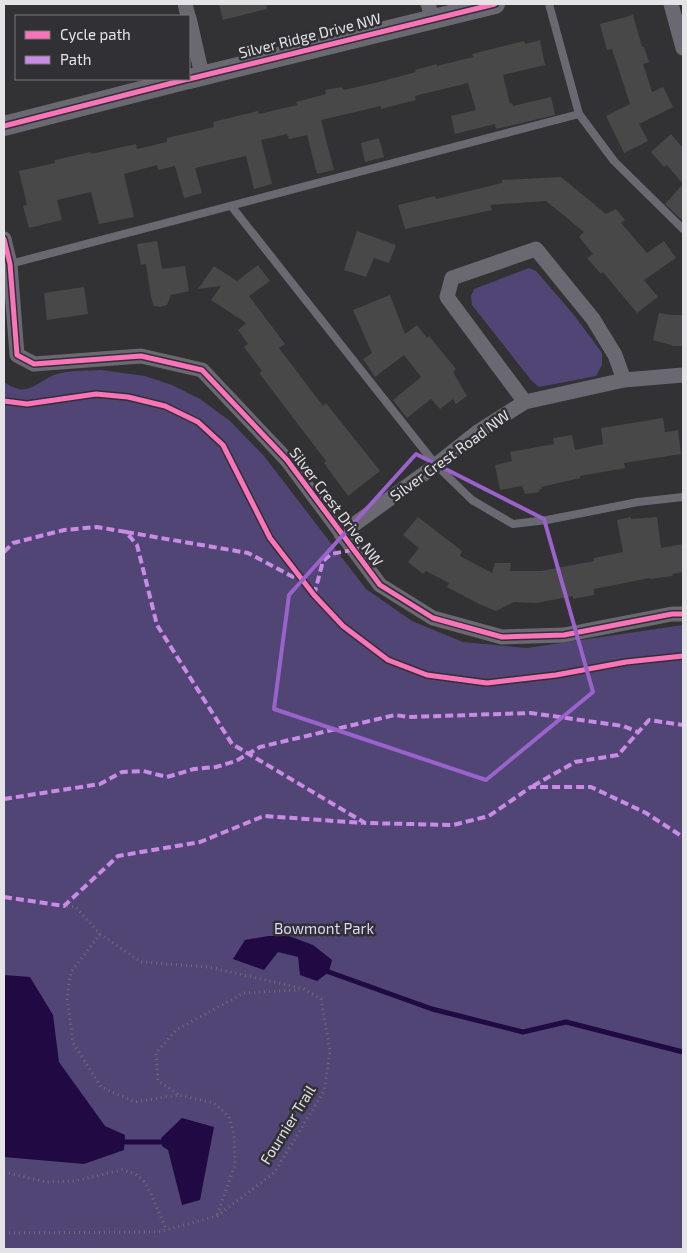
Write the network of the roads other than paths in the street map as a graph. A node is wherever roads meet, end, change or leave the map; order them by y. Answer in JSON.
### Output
{"nodes":[{"id":1,"x":495,"y":4,"type":"edge"},
{"id":2,"x":549,"y":4,"type":"edge"},
{"id":3,"x":671,"y":4,"type":"edge"},
{"id":4,"x":430,"y":12,"type":"edge"},
{"id":5,"x":190,"y":41,"type":"edge"},
{"id":6,"x":683,"y":48,"type":"edge"},
{"id":7,"x":193,"y":78,"type":"edge"},
{"id":8,"x":185,"y":80,"type":"edge"},
{"id":9,"x":579,"y":114,"type":"junction"},
{"id":10,"x":4,"y":126,"type":"edge"},
{"id":11,"x":232,"y":207,"type":"junction"},
{"id":12,"x":683,"y":229,"type":"edge"},
{"id":13,"x":4,"y":240,"type":"edge"},
{"id":14,"x":10,"y":264,"type":"junction"},
{"id":15,"x":683,"y":375,"type":"edge"},
{"id":16,"x":624,"y":380,"type":"junction"},
{"id":17,"x":525,"y":402,"type":"junction"},
{"id":18,"x":436,"y":465,"type":"junction"},
{"id":19,"x":683,"y":497,"type":"edge"},
{"id":20,"x":341,"y":534,"type":"junction"},
{"id":21,"x":683,"y":614,"type":"edge"}],
"edges":[{"from":1,"to":4,"type":"street","name":"Silver Ridge Drive NW"},
{"from":2,"to":9,"type":"lane"},
{"from":3,"to":6,"type":"street"},
{"from":4,"to":7,"type":"street","name":"Silver Ridge Drive NW"},
{"from":5,"to":7,"type":"street"},
{"from":8,"to":10,"type":"street","name":"Silver Ridge Drive NW"},
{"from":9,"to":11,"type":"lane"},
{"from":9,"to":12,"type":"lane"},
{"from":11,"to":14,"type":"lane"},
{"from":11,"to":18,"type":"lane"},
{"from":13,"to":14,"type":"street","name":"Silver Crest Drive NW"},
{"from":14,"to":20,"type":"street","name":"Silver Crest Drive NW"},
{"from":15,"to":16,"type":"street","name":"Silver Crest Road NW"},
{"from":16,"to":17,"type":"street","name":"Silver Crest Road NW"},
{"from":16,"to":17,"type":"street"},
{"from":17,"to":18,"type":"street","name":"Silver Crest Road NW"},
{"from":18,"to":19,"type":"lane"},
{"from":18,"to":20,"type":"street","name":"Silver Crest Road NW"},
{"from":20,"to":21,"type":"street","name":"Silver Crest Drive NW"}]}
